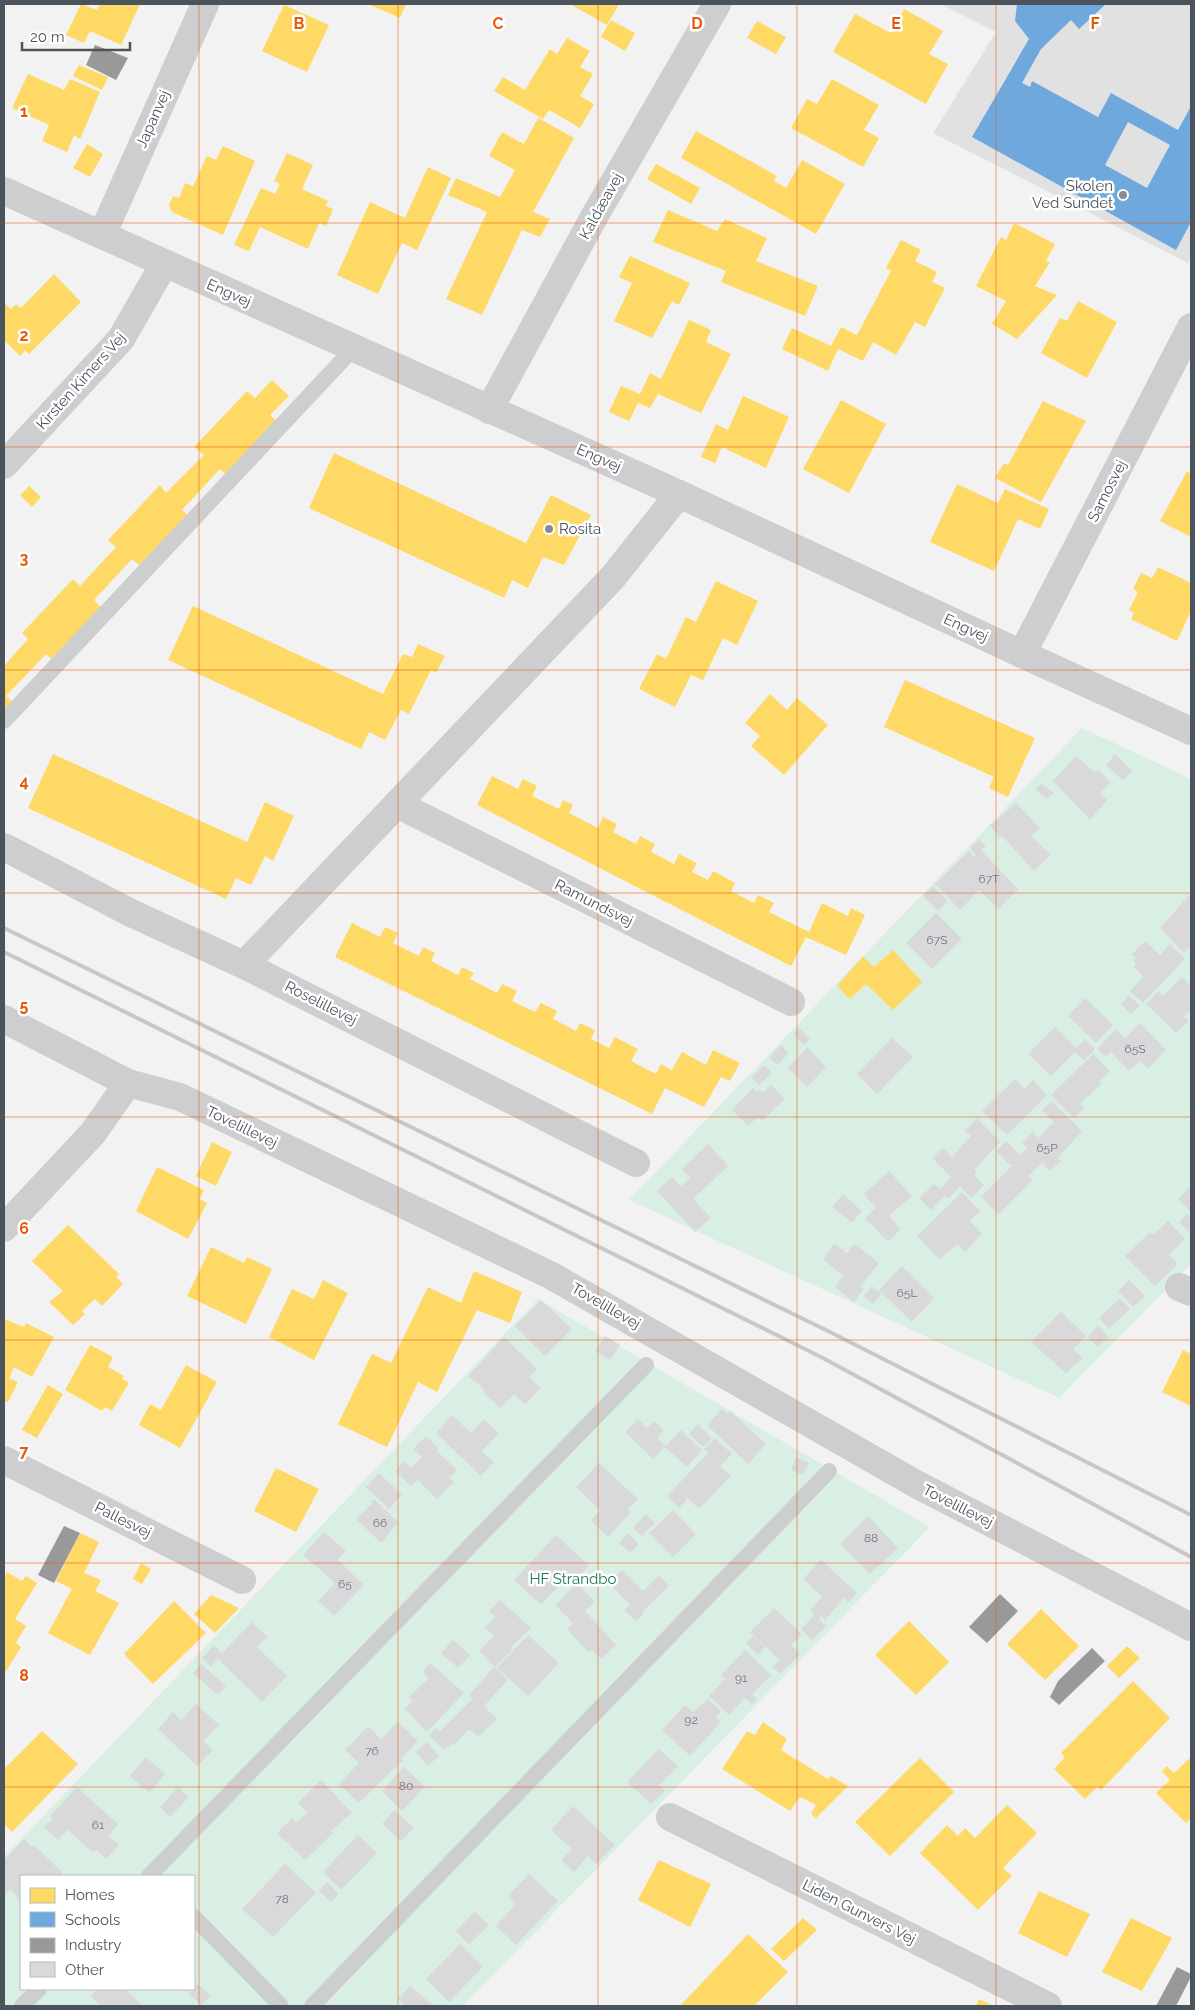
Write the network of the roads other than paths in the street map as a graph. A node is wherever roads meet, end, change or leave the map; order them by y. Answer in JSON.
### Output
{"nodes":[{"id":1,"x":204,"y":4,"type":"edge"},
{"id":2,"x":717,"y":4,"type":"edge"},
{"id":3,"x":4,"y":191,"type":"edge"},
{"id":4,"x":102,"y":235,"type":"junction"},
{"id":5,"x":164,"y":264,"type":"junction"},
{"id":6,"x":1191,"y":327,"type":"edge"},
{"id":7,"x":353,"y":349,"type":"junction"},
{"id":8,"x":489,"y":410,"type":"junction"},
{"id":9,"x":4,"y":465,"type":"edge"},
{"id":10,"x":679,"y":494,"type":"junction"},
{"id":11,"x":1022,"y":654,"type":"junction"},
{"id":12,"x":4,"y":721,"type":"edge"},
{"id":13,"x":1191,"y":731,"type":"edge"},
{"id":14,"x":397,"y":804,"type":"junction"},
{"id":15,"x":4,"y":847,"type":"edge"},
{"id":16,"x":244,"y":965,"type":"junction"},
{"id":17,"x":792,"y":1002,"type":"dead end"},
{"id":18,"x":4,"y":1019,"type":"edge"},
{"id":19,"x":128,"y":1082,"type":"junction"},
{"id":20,"x":636,"y":1163,"type":"dead end"},
{"id":21,"x":4,"y":1228,"type":"edge"},
{"id":22,"x":646,"y":1365,"type":"dead end"},
{"id":23,"x":4,"y":1460,"type":"edge"},
{"id":24,"x":829,"y":1471,"type":"dead end"},
{"id":25,"x":242,"y":1580,"type":"dead end"},
{"id":26,"x":1191,"y":1627,"type":"edge"},
{"id":27,"x":670,"y":1817,"type":"dead end"},
{"id":28,"x":151,"y":1875,"type":"edge"},
{"id":29,"x":195,"y":1918,"type":"edge"},
{"id":30,"x":39,"y":1990,"type":"edge"},
{"id":31,"x":22,"y":2006,"type":"edge"},
{"id":32,"x":281,"y":2006,"type":"edge"},
{"id":33,"x":312,"y":2006,"type":"edge"},
{"id":34,"x":1048,"y":2006,"type":"edge"}],
"edges":[{"from":1,"to":4,"type":"street","name":"Japanvej"},
{"from":2,"to":8,"type":"street","name":"Kaldæavej"},
{"from":3,"to":4,"type":"street","name":"Engvej"},
{"from":4,"to":5,"type":"street","name":"Engvej"},
{"from":5,"to":7,"type":"street","name":"Engvej"},
{"from":5,"to":9,"type":"street","name":"Kirsten Kimers Vej"},
{"from":6,"to":11,"type":"street","name":"Samosvej"},
{"from":7,"to":8,"type":"street","name":"Engvej"},
{"from":7,"to":12,"type":"lane"},
{"from":8,"to":10,"type":"street","name":"Engvej"},
{"from":10,"to":11,"type":"street","name":"Engvej"},
{"from":10,"to":14,"type":"street"},
{"from":11,"to":13,"type":"street","name":"Engvej"},
{"from":14,"to":16,"type":"street"},
{"from":14,"to":17,"type":"street","name":"Ramundsvej"},
{"from":15,"to":16,"type":"street","name":"Roselillevej"},
{"from":16,"to":20,"type":"street","name":"Roselillevej"},
{"from":18,"to":19,"type":"street","name":"Tovelillevej"},
{"from":19,"to":21,"type":"street"},
{"from":19,"to":26,"type":"street","name":"Tovelillevej"},
{"from":22,"to":28,"type":"lane"},
{"from":23,"to":25,"type":"street","name":"Pallesvej"},
{"from":24,"to":33,"type":"lane"},
{"from":27,"to":34,"type":"street","name":"Liden Gunvers Vej"},
{"from":29,"to":32,"type":"lane"},
{"from":30,"to":31,"type":"lane"}]}
